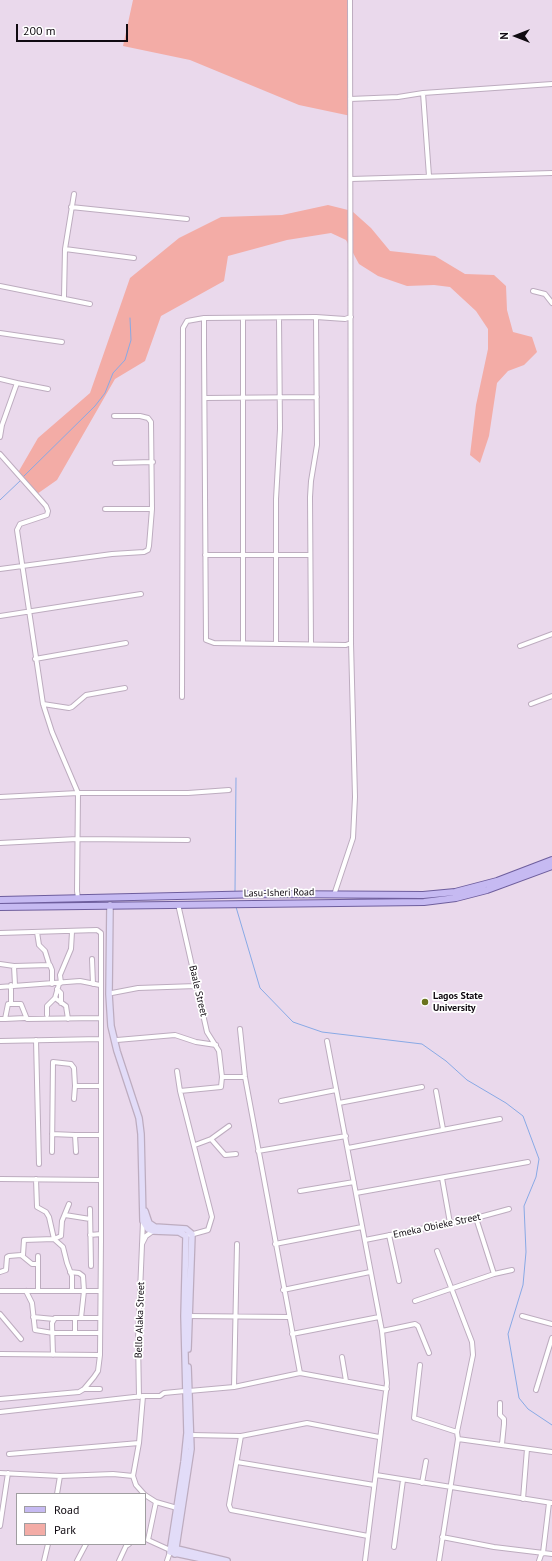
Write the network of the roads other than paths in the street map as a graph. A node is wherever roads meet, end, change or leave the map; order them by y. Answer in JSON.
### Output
{"nodes":[{"id":1,"x":350,"y":0,"type":"edge"},
{"id":2,"x":552,"y":84,"type":"edge"},
{"id":3,"x":423,"y":93,"type":"junction"},
{"id":4,"x":350,"y":99,"type":"junction"},
{"id":5,"x":552,"y":173,"type":"edge"},
{"id":6,"x":429,"y":176,"type":"junction"},
{"id":7,"x":351,"y":179,"type":"junction"},
{"id":8,"x":74,"y":194,"type":"dead end"},
{"id":9,"x":71,"y":207,"type":"junction"},
{"id":10,"x":187,"y":219,"type":"dead end"},
{"id":11,"x":65,"y":249,"type":"junction"},
{"id":12,"x":134,"y":258,"type":"dead end"},
{"id":13,"x":0,"y":286,"type":"edge"},
{"id":14,"x":534,"y":291,"type":"dead end"},
{"id":15,"x":64,"y":297,"type":"junction"},
{"id":16,"x":552,"y":303,"type":"edge"},
{"id":17,"x":90,"y":304,"type":"dead end"},
{"id":18,"x":316,"y":317,"type":"junction"},
{"id":19,"x":352,"y":317,"type":"junction"},
{"id":20,"x":204,"y":318,"type":"junction"},
{"id":21,"x":243,"y":318,"type":"junction"},
{"id":22,"x":279,"y":318,"type":"junction"},
{"id":23,"x":0,"y":333,"type":"edge"},
{"id":24,"x":62,"y":342,"type":"dead end"},
{"id":25,"x":0,"y":380,"type":"edge"},
{"id":26,"x":17,"y":382,"type":"junction"},
{"id":27,"x":48,"y":389,"type":"dead end"},
{"id":28,"x":242,"y":397,"type":"junction"},
{"id":29,"x":280,"y":397,"type":"junction"},
{"id":30,"x":317,"y":397,"type":"junction"},
{"id":31,"x":205,"y":398,"type":"junction"},
{"id":32,"x":114,"y":416,"type":"dead end"},
{"id":33,"x":0,"y":437,"type":"edge"},
{"id":34,"x":0,"y":454,"type":"edge"},
{"id":35,"x":153,"y":462,"type":"junction"},
{"id":36,"x":115,"y":463,"type":"dead end"},
{"id":37,"x":104,"y":509,"type":"dead end"},
{"id":38,"x":152,"y":509,"type":"junction"},
{"id":39,"x":205,"y":555,"type":"junction"},
{"id":40,"x":244,"y":555,"type":"junction"},
{"id":41,"x":310,"y":555,"type":"junction"},
{"id":42,"x":276,"y":556,"type":"junction"},
{"id":43,"x":22,"y":566,"type":"junction"},
{"id":44,"x":0,"y":569,"type":"edge"},
{"id":45,"x":141,"y":594,"type":"dead end"},
{"id":46,"x":29,"y":611,"type":"junction"},
{"id":47,"x":0,"y":616,"type":"edge"},
{"id":48,"x":552,"y":634,"type":"edge"},
{"id":49,"x":126,"y":643,"type":"dead end"},
{"id":50,"x":243,"y":643,"type":"junction"},
{"id":51,"x":276,"y":643,"type":"junction"},
{"id":52,"x":311,"y":643,"type":"junction"},
{"id":53,"x":351,"y":643,"type":"junction"},
{"id":54,"x":520,"y":646,"type":"dead end"},
{"id":55,"x":35,"y":658,"type":"junction"},
{"id":56,"x":126,"y":688,"type":"dead end"},
{"id":57,"x":552,"y":696,"type":"edge"},
{"id":58,"x":182,"y":697,"type":"dead end"},
{"id":59,"x":43,"y":704,"type":"junction"},
{"id":60,"x":531,"y":704,"type":"dead end"},
{"id":61,"x":229,"y":790,"type":"dead end"},
{"id":62,"x":78,"y":793,"type":"junction"},
{"id":63,"x":0,"y":797,"type":"edge"},
{"id":64,"x":77,"y":839,"type":"junction"},
{"id":65,"x":188,"y":840,"type":"dead end"},
{"id":66,"x":0,"y":843,"type":"edge"},
{"id":67,"x":552,"y":860,"type":"edge"},
{"id":68,"x":552,"y":866,"type":"edge"},
{"id":69,"x":334,"y":894,"type":"junction"},
{"id":70,"x":78,"y":898,"type":"junction"},
{"id":71,"x":0,"y":900,"type":"edge"},
{"id":72,"x":178,"y":904,"type":"junction"},
{"id":73,"x":111,"y":905,"type":"junction"},
{"id":74,"x":0,"y":907,"type":"edge"},
{"id":75,"x":37,"y":932,"type":"junction"},
{"id":76,"x":72,"y":932,"type":"junction"},
{"id":77,"x":0,"y":933,"type":"edge"},
{"id":78,"x":92,"y":959,"type":"dead end"},
{"id":79,"x":0,"y":964,"type":"edge"},
{"id":80,"x":49,"y":964,"type":"junction"},
{"id":81,"x":14,"y":966,"type":"junction"},
{"id":82,"x":52,"y":984,"type":"junction"},
{"id":83,"x":60,"y":984,"type":"junction"},
{"id":84,"x":93,"y":984,"type":"junction"},
{"id":85,"x":13,"y":985,"type":"junction"},
{"id":86,"x":100,"y":985,"type":"junction"},
{"id":87,"x":196,"y":986,"type":"junction"},
{"id":88,"x":0,"y":987,"type":"edge"},
{"id":89,"x":57,"y":989,"type":"junction"},
{"id":90,"x":112,"y":993,"type":"junction"},
{"id":91,"x":55,"y":998,"type":"junction"},
{"id":92,"x":61,"y":1003,"type":"junction"},
{"id":93,"x":11,"y":1004,"type":"junction"},
{"id":94,"x":47,"y":1015,"type":"dead end"},
{"id":95,"x":25,"y":1018,"type":"junction"},
{"id":96,"x":100,"y":1018,"type":"junction"},
{"id":97,"x":2,"y":1019,"type":"edge"},
{"id":98,"x":68,"y":1019,"type":"junction"},
{"id":99,"x":240,"y":1029,"type":"dead end"},
{"id":100,"x":101,"y":1039,"type":"junction"},
{"id":101,"x":0,"y":1040,"type":"edge"},
{"id":102,"x":36,"y":1040,"type":"junction"},
{"id":103,"x":117,"y":1040,"type":"junction"},
{"id":104,"x":327,"y":1041,"type":"dead end"},
{"id":105,"x":216,"y":1045,"type":"junction"},
{"id":106,"x":177,"y":1071,"type":"dead end"},
{"id":107,"x":222,"y":1077,"type":"junction"},
{"id":108,"x":244,"y":1077,"type":"junction"},
{"id":109,"x":74,"y":1086,"type":"junction"},
{"id":110,"x":100,"y":1086,"type":"junction"},
{"id":111,"x":422,"y":1087,"type":"dead end"},
{"id":112,"x":336,"y":1090,"type":"junction"},
{"id":113,"x":180,"y":1091,"type":"junction"},
{"id":114,"x":436,"y":1091,"type":"dead end"},
{"id":115,"x":74,"y":1099,"type":"dead end"},
{"id":116,"x":281,"y":1101,"type":"dead end"},
{"id":117,"x":339,"y":1103,"type":"junction"},
{"id":118,"x":500,"y":1119,"type":"dead end"},
{"id":119,"x":229,"y":1126,"type":"dead end"},
{"id":120,"x":443,"y":1130,"type":"junction"},
{"id":121,"x":52,"y":1134,"type":"junction"},
{"id":122,"x":75,"y":1135,"type":"junction"},
{"id":123,"x":100,"y":1135,"type":"junction"},
{"id":124,"x":346,"y":1136,"type":"junction"},
{"id":125,"x":211,"y":1139,"type":"junction"},
{"id":126,"x":195,"y":1145,"type":"junction"},
{"id":127,"x":348,"y":1148,"type":"junction"},
{"id":128,"x":258,"y":1150,"type":"junction"},
{"id":129,"x":52,"y":1152,"type":"dead end"},
{"id":130,"x":76,"y":1152,"type":"dead end"},
{"id":131,"x":236,"y":1154,"type":"dead end"},
{"id":132,"x":528,"y":1162,"type":"dead end"},
{"id":133,"x":39,"y":1164,"type":"dead end"},
{"id":134,"x":442,"y":1178,"type":"junction"},
{"id":135,"x":0,"y":1179,"type":"edge"},
{"id":136,"x":36,"y":1179,"type":"junction"},
{"id":137,"x":101,"y":1180,"type":"junction"},
{"id":138,"x":354,"y":1182,"type":"junction"},
{"id":139,"x":300,"y":1191,"type":"dead end"},
{"id":140,"x":356,"y":1193,"type":"junction"},
{"id":141,"x":69,"y":1204,"type":"dead end"},
{"id":142,"x":90,"y":1209,"type":"dead end"},
{"id":143,"x":509,"y":1210,"type":"dead end"},
{"id":144,"x":65,"y":1215,"type":"junction"},
{"id":145,"x":476,"y":1218,"type":"junction"},
{"id":146,"x":90,"y":1219,"type":"junction"},
{"id":147,"x":143,"y":1221,"type":"junction"},
{"id":148,"x":450,"y":1223,"type":"junction"},
{"id":149,"x":362,"y":1227,"type":"junction"},
{"id":150,"x":153,"y":1231,"type":"junction"},
{"id":151,"x":101,"y":1234,"type":"junction"},
{"id":152,"x":90,"y":1235,"type":"junction"},
{"id":153,"x":189,"y":1235,"type":"junction"},
{"id":154,"x":389,"y":1235,"type":"junction"},
{"id":155,"x":54,"y":1239,"type":"junction"},
{"id":156,"x":365,"y":1240,"type":"junction"},
{"id":157,"x":142,"y":1244,"type":"junction"},
{"id":158,"x":237,"y":1244,"type":"dead end"},
{"id":159,"x":275,"y":1244,"type":"junction"},
{"id":160,"x":437,"y":1251,"type":"dead end"},
{"id":161,"x":23,"y":1256,"type":"junction"},
{"id":162,"x":38,"y":1256,"type":"dead end"},
{"id":163,"x":38,"y":1264,"type":"junction"},
{"id":164,"x":91,"y":1266,"type":"dead end"},
{"id":165,"x":512,"y":1270,"type":"dead end"},
{"id":166,"x":0,"y":1272,"type":"edge"},
{"id":167,"x":70,"y":1272,"type":"junction"},
{"id":168,"x":370,"y":1272,"type":"junction"},
{"id":169,"x":494,"y":1274,"type":"junction"},
{"id":170,"x":399,"y":1281,"type":"dead end"},
{"id":171,"x":453,"y":1289,"type":"junction"},
{"id":172,"x":26,"y":1290,"type":"junction"},
{"id":173,"x":38,"y":1290,"type":"junction"},
{"id":174,"x":283,"y":1290,"type":"junction"},
{"id":175,"x":0,"y":1291,"type":"edge"},
{"id":176,"x":72,"y":1291,"type":"junction"},
{"id":177,"x":84,"y":1291,"type":"junction"},
{"id":178,"x":100,"y":1291,"type":"junction"},
{"id":179,"x":415,"y":1302,"type":"dead end"},
{"id":180,"x":0,"y":1314,"type":"edge"},
{"id":181,"x":188,"y":1316,"type":"junction"},
{"id":182,"x":522,"y":1316,"type":"dead end"},
{"id":183,"x":33,"y":1317,"type":"junction"},
{"id":184,"x":289,"y":1317,"type":"junction"},
{"id":185,"x":379,"y":1317,"type":"junction"},
{"id":186,"x":75,"y":1318,"type":"junction"},
{"id":187,"x":81,"y":1318,"type":"junction"},
{"id":188,"x":100,"y":1318,"type":"junction"},
{"id":189,"x":235,"y":1318,"type":"junction"},
{"id":190,"x":54,"y":1319,"type":"junction"},
{"id":191,"x":552,"y":1324,"type":"edge"},
{"id":192,"x":382,"y":1331,"type":"junction"},
{"id":193,"x":53,"y":1333,"type":"junction"},
{"id":194,"x":75,"y":1333,"type":"junction"},
{"id":195,"x":100,"y":1333,"type":"junction"},
{"id":196,"x":292,"y":1334,"type":"junction"},
{"id":197,"x":552,"y":1338,"type":"edge"},
{"id":198,"x":21,"y":1339,"type":"dead end"},
{"id":199,"x":429,"y":1353,"type":"dead end"},
{"id":200,"x":0,"y":1354,"type":"edge"},
{"id":201,"x":53,"y":1355,"type":"junction"},
{"id":202,"x":100,"y":1355,"type":"junction"},
{"id":203,"x":342,"y":1357,"type":"dead end"},
{"id":204,"x":420,"y":1365,"type":"dead end"},
{"id":205,"x":300,"y":1373,"type":"junction"},
{"id":206,"x":346,"y":1382,"type":"junction"},
{"id":207,"x":234,"y":1387,"type":"junction"},
{"id":208,"x":84,"y":1389,"type":"junction"},
{"id":209,"x":100,"y":1389,"type":"dead end"},
{"id":210,"x":387,"y":1389,"type":"junction"},
{"id":211,"x":536,"y":1390,"type":"dead end"},
{"id":212,"x":187,"y":1391,"type":"junction"},
{"id":213,"x":141,"y":1397,"type":"junction"},
{"id":214,"x":0,"y":1399,"type":"edge"},
{"id":215,"x":500,"y":1403,"type":"dead end"},
{"id":216,"x":0,"y":1412,"type":"edge"},
{"id":217,"x":458,"y":1432,"type":"junction"},
{"id":218,"x":191,"y":1435,"type":"junction"},
{"id":219,"x":241,"y":1436,"type":"junction"},
{"id":220,"x":379,"y":1437,"type":"junction"},
{"id":221,"x":458,"y":1439,"type":"junction"},
{"id":222,"x":139,"y":1443,"type":"junction"},
{"id":223,"x":502,"y":1444,"type":"junction"},
{"id":224,"x":527,"y":1449,"type":"junction"},
{"id":225,"x":552,"y":1452,"type":"edge"},
{"id":226,"x":9,"y":1454,"type":"dead end"},
{"id":227,"x":426,"y":1461,"type":"dead end"},
{"id":228,"x":237,"y":1462,"type":"junction"},
{"id":229,"x":0,"y":1473,"type":"edge"},
{"id":230,"x":8,"y":1473,"type":"junction"},
{"id":231,"x":376,"y":1474,"type":"junction"},
{"id":232,"x":60,"y":1476,"type":"junction"},
{"id":233,"x":133,"y":1476,"type":"junction"},
{"id":234,"x":403,"y":1480,"type":"junction"},
{"id":235,"x":422,"y":1483,"type":"junction"},
{"id":236,"x":374,"y":1485,"type":"junction"},
{"id":237,"x":451,"y":1487,"type":"junction"},
{"id":238,"x":57,"y":1493,"type":"edge"},
{"id":239,"x":142,"y":1493,"type":"edge"},
{"id":240,"x":146,"y":1496,"type":"edge"},
{"id":241,"x":523,"y":1499,"type":"junction"},
{"id":242,"x":156,"y":1502,"type":"junction"},
{"id":243,"x":551,"y":1503,"type":"edge"},
{"id":244,"x":177,"y":1508,"type":"junction"},
{"id":245,"x":0,"y":1526,"type":"edge"},
{"id":246,"x":368,"y":1536,"type":"junction"},
{"id":247,"x":442,"y":1537,"type":"junction"},
{"id":248,"x":147,"y":1541,"type":"edge"},
{"id":249,"x":48,"y":1545,"type":"edge"},
{"id":250,"x":85,"y":1545,"type":"edge"},
{"id":251,"x":128,"y":1545,"type":"edge"},
{"id":252,"x":394,"y":1546,"type":"dead end"},
{"id":253,"x":172,"y":1550,"type":"junction"},
{"id":254,"x":544,"y":1553,"type":"junction"},
{"id":255,"x":552,"y":1554,"type":"edge"},
{"id":256,"x":44,"y":1561,"type":"edge"},
{"id":257,"x":77,"y":1561,"type":"edge"},
{"id":258,"x":119,"y":1561,"type":"edge"},
{"id":259,"x":167,"y":1561,"type":"edge"},
{"id":260,"x":212,"y":1561,"type":"edge"},
{"id":261,"x":227,"y":1561,"type":"edge"},
{"id":262,"x":365,"y":1561,"type":"edge"},
{"id":263,"x":439,"y":1561,"type":"edge"},
{"id":264,"x":539,"y":1561,"type":"edge"}],
"edges":[{"from":1,"to":4,"type":"street"},
{"from":2,"to":3,"type":"street"},
{"from":3,"to":4,"type":"street"},
{"from":3,"to":6,"type":"street"},
{"from":4,"to":7,"type":"street"},
{"from":5,"to":6,"type":"street"},
{"from":6,"to":7,"type":"street"},
{"from":7,"to":19,"type":"street"},
{"from":8,"to":9,"type":"street"},
{"from":9,"to":10,"type":"street"},
{"from":9,"to":11,"type":"street"},
{"from":11,"to":12,"type":"street"},
{"from":11,"to":15,"type":"street"},
{"from":13,"to":15,"type":"street"},
{"from":14,"to":16,"type":"street"},
{"from":15,"to":17,"type":"street"},
{"from":18,"to":19,"type":"street"},
{"from":18,"to":22,"type":"street"},
{"from":18,"to":30,"type":"street"},
{"from":19,"to":53,"type":"street"},
{"from":20,"to":21,"type":"street"},
{"from":20,"to":31,"type":"street"},
{"from":20,"to":58,"type":"street"},
{"from":21,"to":22,"type":"street"},
{"from":21,"to":28,"type":"street"},
{"from":22,"to":29,"type":"street"},
{"from":23,"to":24,"type":"street"},
{"from":25,"to":26,"type":"street"},
{"from":26,"to":27,"type":"street"},
{"from":26,"to":33,"type":"street"},
{"from":28,"to":29,"type":"street"},
{"from":28,"to":31,"type":"street"},
{"from":28,"to":40,"type":"street"},
{"from":29,"to":30,"type":"street"},
{"from":29,"to":42,"type":"street"},
{"from":30,"to":41,"type":"street"},
{"from":31,"to":39,"type":"street"},
{"from":32,"to":35,"type":"street"},
{"from":34,"to":43,"type":"street"},
{"from":35,"to":36,"type":"street"},
{"from":35,"to":38,"type":"street"},
{"from":37,"to":38,"type":"street"},
{"from":38,"to":43,"type":"street"},
{"from":39,"to":40,"type":"street"},
{"from":39,"to":50,"type":"street"},
{"from":40,"to":42,"type":"street"},
{"from":40,"to":50,"type":"street"},
{"from":41,"to":42,"type":"street"},
{"from":41,"to":52,"type":"street"},
{"from":42,"to":51,"type":"street"},
{"from":43,"to":44,"type":"street"},
{"from":43,"to":46,"type":"street"},
{"from":45,"to":46,"type":"street"},
{"from":46,"to":47,"type":"street"},
{"from":46,"to":55,"type":"street"},
{"from":48,"to":54,"type":"street"},
{"from":49,"to":55,"type":"street"},
{"from":50,"to":51,"type":"street"},
{"from":51,"to":52,"type":"street"},
{"from":52,"to":53,"type":"street"},
{"from":53,"to":69,"type":"street"},
{"from":55,"to":59,"type":"street"},
{"from":56,"to":59,"type":"street"},
{"from":57,"to":60,"type":"street"},
{"from":59,"to":62,"type":"street"},
{"from":61,"to":62,"type":"street"},
{"from":62,"to":63,"type":"street"},
{"from":62,"to":64,"type":"street"},
{"from":64,"to":65,"type":"street"},
{"from":64,"to":66,"type":"street"},
{"from":64,"to":70,"type":"street"},
{"from":67,"to":69,"type":"main road","name":"Lasu-Isheri Road"},
{"from":68,"to":72,"type":"main road","name":"Lasu-Isheri Road"},
{"from":69,"to":70,"type":"main road","name":"Lasu-Isheri Road"},
{"from":70,"to":71,"type":"main road","name":"Lasu-Isheri Road"},
{"from":72,"to":73,"type":"main road","name":"Lasu-Isheri Road"},
{"from":72,"to":87,"type":"street","name":"Baale Street"},
{"from":73,"to":74,"type":"main road","name":"Lasu-Isheri Road"},
{"from":73,"to":90,"type":"street"},
{"from":73,"to":147,"type":"street"},
{"from":75,"to":76,"type":"street"},
{"from":75,"to":77,"type":"street"},
{"from":75,"to":80,"type":"street"},
{"from":76,"to":83,"type":"street"},
{"from":76,"to":86,"type":"street"},
{"from":78,"to":84,"type":"street"},
{"from":79,"to":81,"type":"street"},
{"from":80,"to":81,"type":"street"},
{"from":80,"to":82,"type":"street"},
{"from":81,"to":85,"type":"street"},
{"from":82,"to":83,"type":"street"},
{"from":82,"to":85,"type":"street"},
{"from":83,"to":84,"type":"street"},
{"from":83,"to":89,"type":"street"},
{"from":84,"to":86,"type":"street"},
{"from":85,"to":88,"type":"street"},
{"from":85,"to":93,"type":"street"},
{"from":86,"to":96,"type":"street"},
{"from":87,"to":90,"type":"street"},
{"from":87,"to":105,"type":"street","name":"Baale Street"},
{"from":89,"to":91,"type":"street"},
{"from":89,"to":92,"type":"street"},
{"from":90,"to":103,"type":"street"},
{"from":91,"to":92,"type":"street"},
{"from":91,"to":94,"type":"street"},
{"from":92,"to":98,"type":"street"},
{"from":93,"to":95,"type":"street"},
{"from":93,"to":97,"type":"street"},
{"from":95,"to":97,"type":"street"},
{"from":95,"to":98,"type":"street"},
{"from":96,"to":98,"type":"street"},
{"from":96,"to":100,"type":"street"},
{"from":99,"to":108,"type":"street"},
{"from":100,"to":102,"type":"street"},
{"from":100,"to":110,"type":"street"},
{"from":101,"to":102,"type":"street"},
{"from":102,"to":133,"type":"street"},
{"from":103,"to":105,"type":"street"},
{"from":103,"to":153,"type":"street"},
{"from":104,"to":112,"type":"street"},
{"from":105,"to":107,"type":"street","name":"Baale Street"},
{"from":106,"to":113,"type":"street"},
{"from":107,"to":108,"type":"street"},
{"from":107,"to":113,"type":"street"},
{"from":108,"to":128,"type":"street"},
{"from":109,"to":110,"type":"street"},
{"from":109,"to":115,"type":"street"},
{"from":109,"to":121,"type":"street"},
{"from":110,"to":123,"type":"street"},
{"from":111,"to":117,"type":"street"},
{"from":112,"to":116,"type":"street"},
{"from":112,"to":117,"type":"street"},
{"from":113,"to":126,"type":"street"},
{"from":114,"to":120,"type":"street"},
{"from":117,"to":124,"type":"street"},
{"from":118,"to":120,"type":"street"},
{"from":119,"to":125,"type":"street"},
{"from":120,"to":127,"type":"street"},
{"from":121,"to":122,"type":"street"},
{"from":121,"to":129,"type":"street"},
{"from":122,"to":123,"type":"street"},
{"from":122,"to":130,"type":"street"},
{"from":123,"to":137,"type":"street"},
{"from":124,"to":127,"type":"street"},
{"from":124,"to":128,"type":"street"},
{"from":125,"to":126,"type":"street"},
{"from":125,"to":131,"type":"street"},
{"from":126,"to":153,"type":"street"},
{"from":127,"to":138,"type":"street"},
{"from":128,"to":159,"type":"street"},
{"from":132,"to":134,"type":"street"},
{"from":134,"to":140,"type":"street"},
{"from":134,"to":148,"type":"street"},
{"from":135,"to":136,"type":"street"},
{"from":136,"to":137,"type":"street"},
{"from":136,"to":155,"type":"street"},
{"from":137,"to":151,"type":"street"},
{"from":138,"to":139,"type":"street"},
{"from":138,"to":140,"type":"street"},
{"from":140,"to":149,"type":"street"},
{"from":141,"to":144,"type":"street"},
{"from":142,"to":146,"type":"street"},
{"from":143,"to":145,"type":"street","name":"Emeka Obieke Street"},
{"from":144,"to":146,"type":"street"},
{"from":144,"to":155,"type":"street"},
{"from":145,"to":148,"type":"street","name":"Emeka Obieke Street"},
{"from":145,"to":169,"type":"street"},
{"from":146,"to":152,"type":"street"},
{"from":147,"to":150,"type":"street"},
{"from":147,"to":157,"type":"street","name":"Bello Alaka Street"},
{"from":148,"to":154,"type":"street","name":"Emeka Obieke Street"},
{"from":149,"to":156,"type":"street"},
{"from":149,"to":159,"type":"street"},
{"from":150,"to":153,"type":"street"},
{"from":150,"to":157,"type":"street"},
{"from":151,"to":152,"type":"street"},
{"from":151,"to":178,"type":"street"},
{"from":152,"to":164,"type":"street"},
{"from":153,"to":181,"type":"street"},
{"from":153,"to":212,"type":"street"},
{"from":154,"to":156,"type":"street","name":"Emeka Obieke Street"},
{"from":154,"to":170,"type":"street"},
{"from":155,"to":161,"type":"street"},
{"from":155,"to":167,"type":"street"},
{"from":156,"to":168,"type":"street"},
{"from":157,"to":213,"type":"street","name":"Bello Alaka Street"},
{"from":158,"to":189,"type":"street"},
{"from":159,"to":174,"type":"street"},
{"from":160,"to":171,"type":"street"},
{"from":161,"to":163,"type":"street"},
{"from":161,"to":166,"type":"street"},
{"from":162,"to":163,"type":"street"},
{"from":163,"to":173,"type":"street"},
{"from":165,"to":169,"type":"street"},
{"from":167,"to":176,"type":"street"},
{"from":167,"to":177,"type":"street"},
{"from":168,"to":174,"type":"street"},
{"from":168,"to":185,"type":"street"},
{"from":169,"to":171,"type":"street"},
{"from":171,"to":179,"type":"street"},
{"from":171,"to":217,"type":"street"},
{"from":172,"to":173,"type":"street"},
{"from":172,"to":175,"type":"street"},
{"from":172,"to":183,"type":"street"},
{"from":173,"to":176,"type":"street"},
{"from":174,"to":184,"type":"street"},
{"from":176,"to":177,"type":"street"},
{"from":177,"to":178,"type":"street"},
{"from":177,"to":187,"type":"street"},
{"from":178,"to":188,"type":"street"},
{"from":180,"to":198,"type":"street"},
{"from":181,"to":189,"type":"street"},
{"from":181,"to":212,"type":"street"},
{"from":182,"to":191,"type":"street"},
{"from":183,"to":190,"type":"street"},
{"from":183,"to":193,"type":"street"},
{"from":184,"to":189,"type":"street"},
{"from":184,"to":196,"type":"street"},
{"from":185,"to":192,"type":"street"},
{"from":185,"to":196,"type":"street"},
{"from":186,"to":187,"type":"street"},
{"from":186,"to":190,"type":"street"},
{"from":186,"to":194,"type":"street"},
{"from":187,"to":188,"type":"street"},
{"from":188,"to":195,"type":"street"},
{"from":189,"to":207,"type":"street"},
{"from":190,"to":193,"type":"street"},
{"from":192,"to":199,"type":"street"},
{"from":192,"to":210,"type":"street"},
{"from":193,"to":194,"type":"street"},
{"from":193,"to":201,"type":"street"},
{"from":194,"to":195,"type":"street"},
{"from":195,"to":202,"type":"street"},
{"from":196,"to":205,"type":"street"},
{"from":197,"to":211,"type":"street"},
{"from":200,"to":201,"type":"street"},
{"from":201,"to":202,"type":"street"},
{"from":202,"to":208,"type":"street"},
{"from":203,"to":206,"type":"street"},
{"from":204,"to":217,"type":"street"},
{"from":205,"to":206,"type":"street"},
{"from":205,"to":207,"type":"street"},
{"from":206,"to":210,"type":"street"},
{"from":207,"to":212,"type":"street"},
{"from":208,"to":209,"type":"street"},
{"from":208,"to":214,"type":"street"},
{"from":210,"to":220,"type":"street"},
{"from":212,"to":213,"type":"street"},
{"from":212,"to":218,"type":"street"},
{"from":212,"to":244,"type":"street"},
{"from":213,"to":216,"type":"street"},
{"from":213,"to":222,"type":"street","name":"Bello Alaka Street"},
{"from":215,"to":223,"type":"street"},
{"from":217,"to":221,"type":"street"},
{"from":218,"to":219,"type":"street"},
{"from":218,"to":253,"type":"street"},
{"from":219,"to":220,"type":"street"},
{"from":219,"to":228,"type":"street"},
{"from":220,"to":231,"type":"street"},
{"from":221,"to":223,"type":"street"},
{"from":221,"to":237,"type":"street"},
{"from":222,"to":226,"type":"street"},
{"from":222,"to":233,"type":"street","name":"Bello Alaka Street"},
{"from":223,"to":224,"type":"street"},
{"from":224,"to":225,"type":"street"},
{"from":224,"to":241,"type":"street"},
{"from":227,"to":235,"type":"street"},
{"from":228,"to":236,"type":"street"},
{"from":228,"to":246,"type":"street"},
{"from":229,"to":230,"type":"street"},
{"from":230,"to":232,"type":"street"},
{"from":230,"to":245,"type":"street"},
{"from":231,"to":234,"type":"street"},
{"from":231,"to":236,"type":"street"},
{"from":232,"to":233,"type":"street"},
{"from":232,"to":238,"type":"street"},
{"from":233,"to":239,"type":"street"},
{"from":234,"to":235,"type":"street"},
{"from":234,"to":252,"type":"street"},
{"from":235,"to":237,"type":"street"},
{"from":236,"to":246,"type":"street"},
{"from":237,"to":241,"type":"street"},
{"from":237,"to":247,"type":"street"},
{"from":240,"to":242,"type":"street"},
{"from":241,"to":243,"type":"street"},
{"from":242,"to":244,"type":"street"},
{"from":242,"to":248,"type":"street"},
{"from":243,"to":254,"type":"street"},
{"from":244,"to":253,"type":"street"},
{"from":246,"to":262,"type":"street"},
{"from":247,"to":254,"type":"street"},
{"from":247,"to":263,"type":"street"},
{"from":248,"to":253,"type":"street"},
{"from":249,"to":256,"type":"street"},
{"from":250,"to":257,"type":"street"},
{"from":251,"to":258,"type":"street"},
{"from":253,"to":259,"type":"street"},
{"from":253,"to":260,"type":"street"},
{"from":253,"to":261,"type":"street"},
{"from":254,"to":255,"type":"street"},
{"from":254,"to":264,"type":"street"}]}
